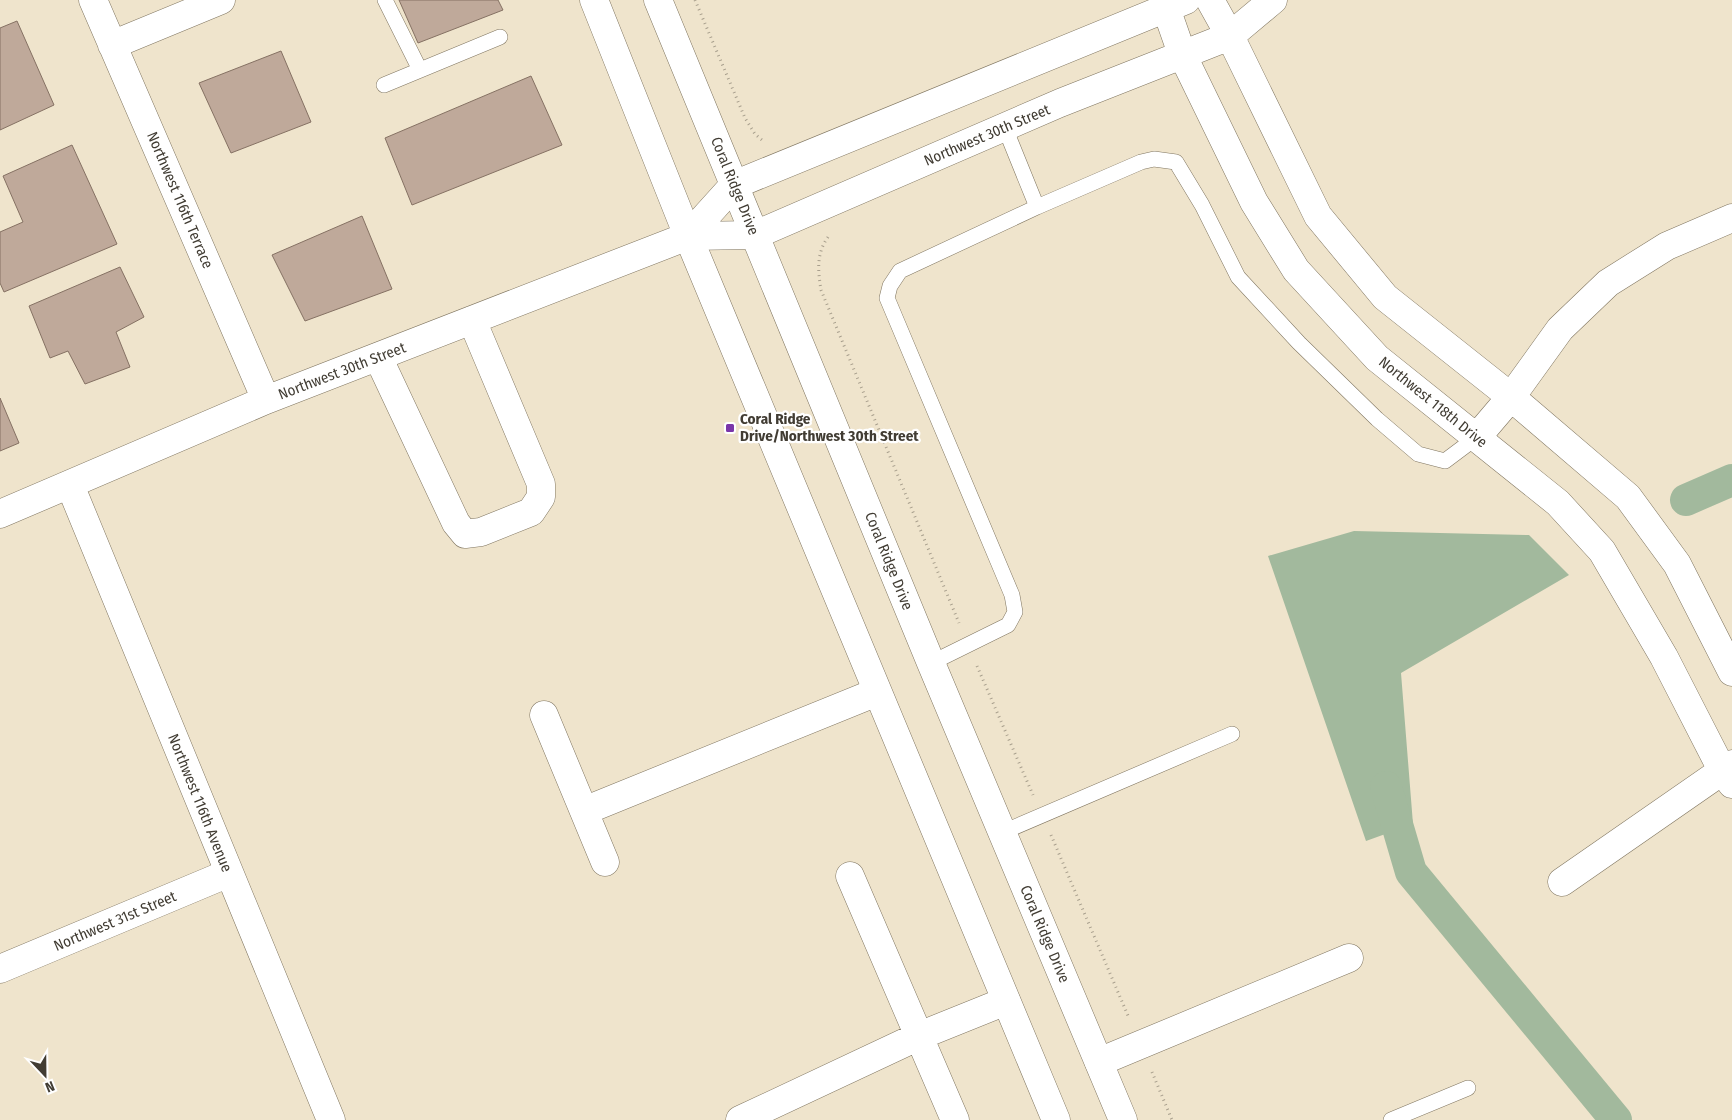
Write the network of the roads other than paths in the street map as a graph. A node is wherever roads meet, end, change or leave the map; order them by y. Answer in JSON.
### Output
{"nodes":[{"id":1,"x":93,"y":0,"type":"edge"},
{"id":2,"x":221,"y":0,"type":"edge"},
{"id":3,"x":385,"y":0,"type":"edge"},
{"id":4,"x":594,"y":0,"type":"edge"},
{"id":5,"x":658,"y":0,"type":"edge"},
{"id":6,"x":1210,"y":0,"type":"edge"},
{"id":7,"x":1273,"y":0,"type":"edge"},
{"id":8,"x":1172,"y":3,"type":"edge"},
{"id":9,"x":1230,"y":36,"type":"junction"},
{"id":10,"x":500,"y":37,"type":"dead end"},
{"id":11,"x":112,"y":45,"type":"junction"},
{"id":12,"x":1182,"y":54,"type":"junction"},
{"id":13,"x":420,"y":70,"type":"junction"},
{"id":14,"x":384,"y":85,"type":"dead end"},
{"id":15,"x":1005,"y":128,"type":"junction"},
{"id":16,"x":734,"y":186,"type":"junction"},
{"id":17,"x":1038,"y":207,"type":"junction"},
{"id":18,"x":1732,"y":218,"type":"edge"},
{"id":19,"x":755,"y":235,"type":"junction"},
{"id":20,"x":688,"y":236,"type":"junction"},
{"id":21,"x":472,"y":320,"type":"junction"},
{"id":22,"x":378,"y":357,"type":"junction"},
{"id":23,"x":1511,"y":397,"type":"junction"},
{"id":24,"x":266,"y":400,"type":"junction"},
{"id":25,"x":1477,"y":437,"type":"junction"},
{"id":26,"x":70,"y":485,"type":"junction"},
{"id":27,"x":0,"y":514,"type":"edge"},
{"id":28,"x":931,"y":663,"type":"junction"},
{"id":29,"x":1732,"y":672,"type":"edge"},
{"id":30,"x":877,"y":692,"type":"junction"},
{"id":31,"x":544,"y":715,"type":"dead end"},
{"id":32,"x":1232,"y":734,"type":"dead end"},
{"id":33,"x":1729,"y":773,"type":"edge"},
{"id":34,"x":584,"y":811,"type":"junction"},
{"id":35,"x":1003,"y":832,"type":"junction"},
{"id":36,"x":605,"y":862,"type":"dead end"},
{"id":37,"x":229,"y":873,"type":"junction"},
{"id":38,"x":850,"y":876,"type":"dead end"},
{"id":39,"x":1562,"y":882,"type":"dead end"},
{"id":40,"x":1349,"y":958,"type":"dead end"},
{"id":41,"x":0,"y":969,"type":"edge"},
{"id":42,"x":1006,"y":1001,"type":"junction"},
{"id":43,"x":919,"y":1036,"type":"junction"},
{"id":44,"x":1099,"y":1062,"type":"junction"},
{"id":45,"x":1468,"y":1088,"type":"dead end"},
{"id":46,"x":331,"y":1120,"type":"edge"},
{"id":47,"x":740,"y":1120,"type":"edge"},
{"id":48,"x":955,"y":1120,"type":"edge"},
{"id":49,"x":1056,"y":1120,"type":"edge"},
{"id":50,"x":1123,"y":1120,"type":"edge"},
{"id":51,"x":1391,"y":1120,"type":"edge"}],
"edges":[{"from":1,"to":11,"type":"street","name":"Northwest 116th Terrace"},
{"from":2,"to":11,"type":"street"},
{"from":3,"to":13,"type":"lane"},
{"from":4,"to":20,"type":"street"},
{"from":5,"to":16,"type":"street","name":"Coral Ridge Drive"},
{"from":6,"to":9,"type":"street"},
{"from":7,"to":9,"type":"street","name":"Northwest 30th Street"},
{"from":8,"to":12,"type":"street","name":"Northwest 118th Drive"},
{"from":8,"to":16,"type":"street","name":"Northwest 30th Street"},
{"from":9,"to":12,"type":"street","name":"Northwest 30th Street"},
{"from":9,"to":23,"type":"street"},
{"from":10,"to":13,"type":"lane"},
{"from":11,"to":24,"type":"street","name":"Northwest 116th Terrace"},
{"from":12,"to":15,"type":"street","name":"Northwest 30th Street"},
{"from":12,"to":25,"type":"street","name":"Northwest 118th Drive"},
{"from":13,"to":14,"type":"lane"},
{"from":15,"to":17,"type":"lane"},
{"from":15,"to":19,"type":"street","name":"Northwest 30th Street"},
{"from":16,"to":19,"type":"street","name":"Coral Ridge Drive"},
{"from":16,"to":20,"type":"street","name":"Northwest 30th Street"},
{"from":17,"to":25,"type":"lane"},
{"from":17,"to":28,"type":"lane"},
{"from":18,"to":23,"type":"street"},
{"from":19,"to":20,"type":"street","name":"Northwest 30th Street"},
{"from":19,"to":28,"type":"street","name":"Coral Ridge Drive"},
{"from":20,"to":21,"type":"street","name":"Northwest 30th Street"},
{"from":20,"to":30,"type":"street"},
{"from":21,"to":22,"type":"street","name":"Northwest 30th Street"},
{"from":21,"to":22,"type":"street"},
{"from":22,"to":24,"type":"street","name":"Northwest 30th Street"},
{"from":23,"to":25,"type":"street"},
{"from":23,"to":29,"type":"street"},
{"from":24,"to":26,"type":"street","name":"Northwest 30th Street"},
{"from":25,"to":33,"type":"street","name":"Northwest 118th Drive"},
{"from":26,"to":27,"type":"street","name":"Northwest 30th Street"},
{"from":26,"to":37,"type":"street","name":"Northwest 116th Avenue"},
{"from":28,"to":35,"type":"street","name":"Coral Ridge Drive"},
{"from":30,"to":34,"type":"street"},
{"from":30,"to":42,"type":"street"},
{"from":31,"to":34,"type":"street"},
{"from":32,"to":35,"type":"lane"},
{"from":33,"to":39,"type":"street"},
{"from":34,"to":36,"type":"street"},
{"from":35,"to":44,"type":"street","name":"Coral Ridge Drive"},
{"from":37,"to":41,"type":"street","name":"Northwest 31st Street"},
{"from":37,"to":46,"type":"street","name":"Northwest 116th Avenue"},
{"from":38,"to":43,"type":"street"},
{"from":40,"to":44,"type":"street"},
{"from":42,"to":43,"type":"street"},
{"from":42,"to":49,"type":"street"},
{"from":43,"to":47,"type":"street"},
{"from":43,"to":48,"type":"street"},
{"from":44,"to":50,"type":"street","name":"Coral Ridge Drive"},
{"from":45,"to":51,"type":"lane"}]}
